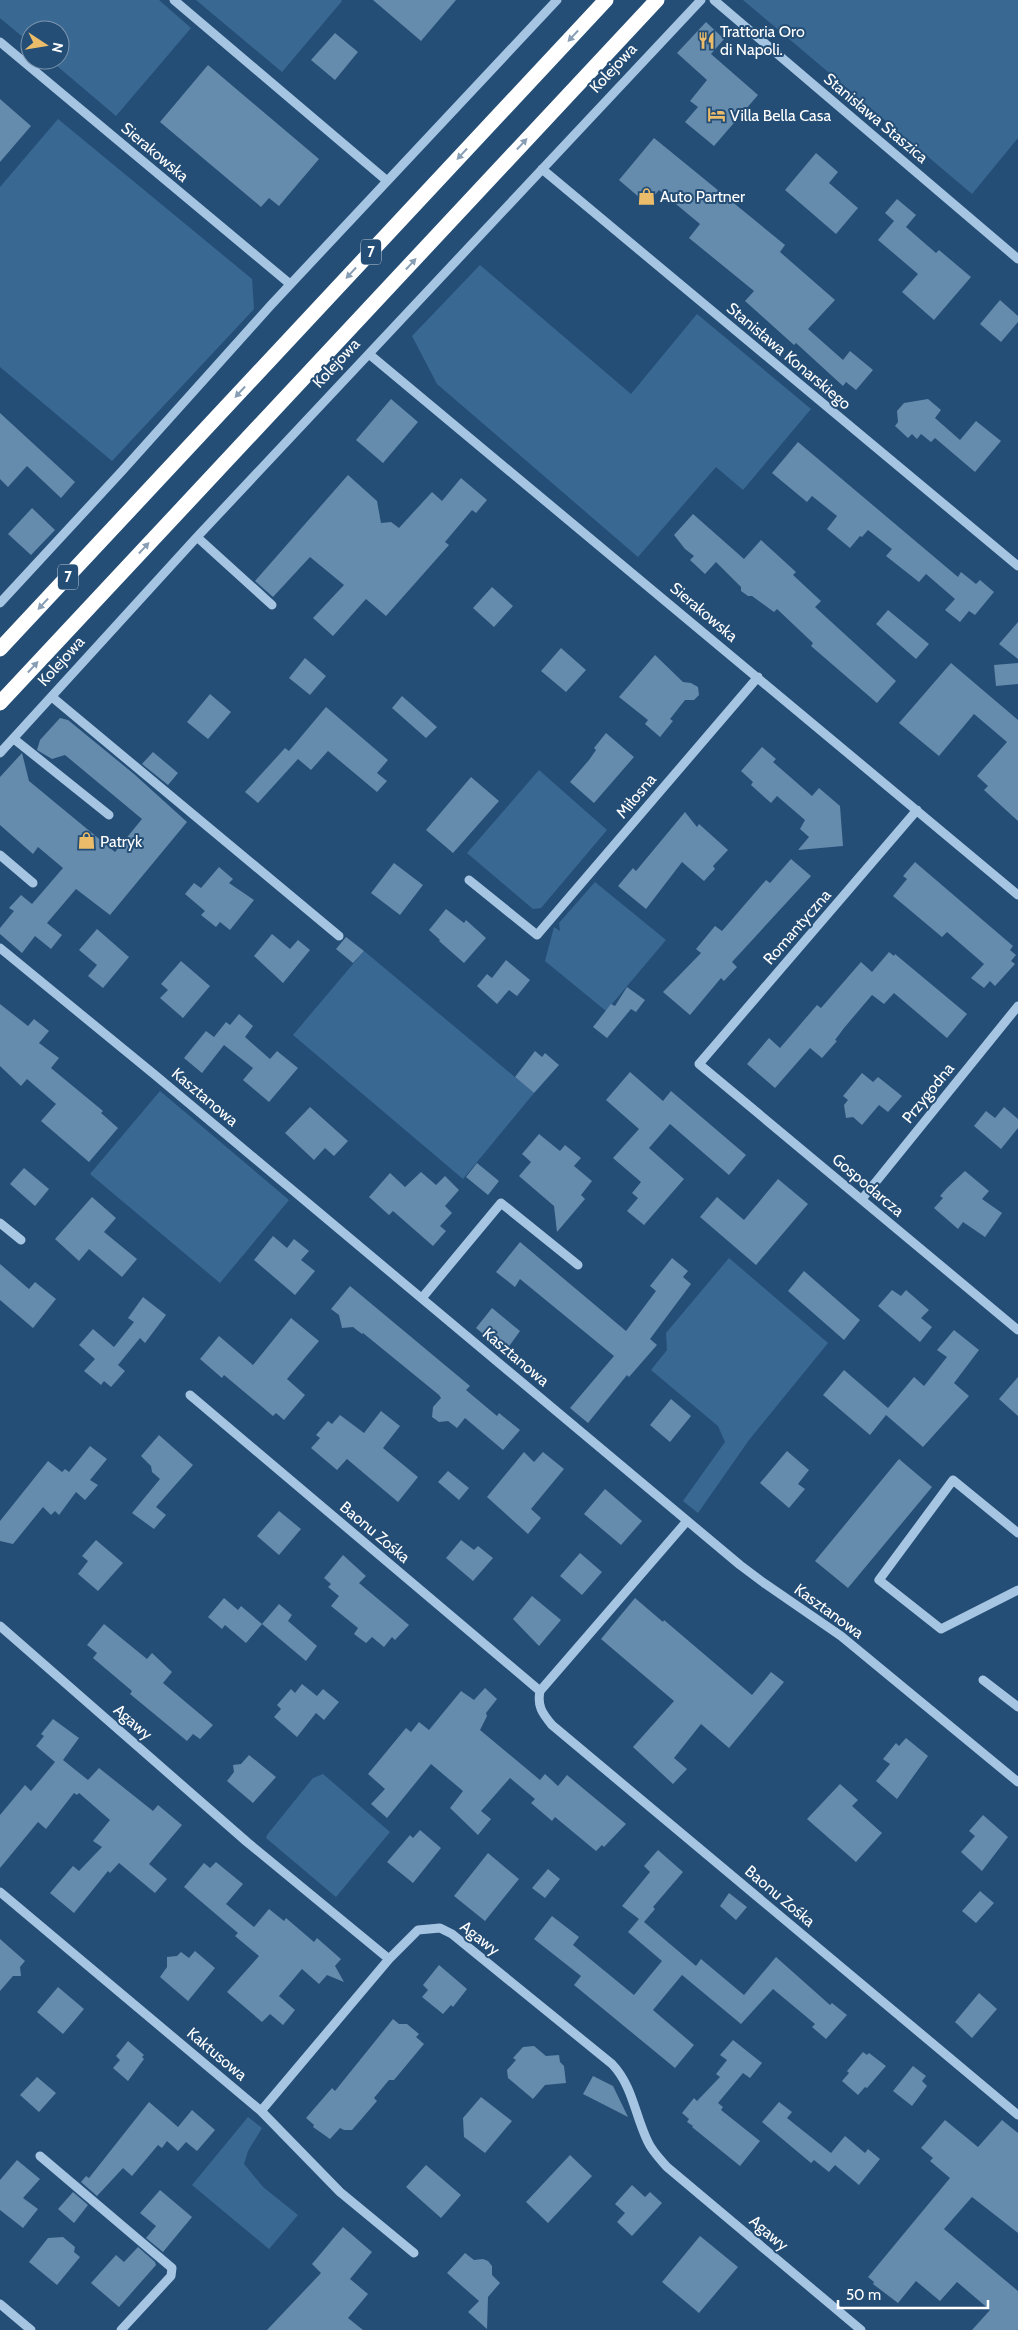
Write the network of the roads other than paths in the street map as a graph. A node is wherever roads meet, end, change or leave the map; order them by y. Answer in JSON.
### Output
{"nodes":[{"id":1,"x":174,"y":0,"type":"edge"},
{"id":2,"x":557,"y":0,"type":"edge"},
{"id":3,"x":606,"y":0,"type":"edge"},
{"id":4,"x":657,"y":0,"type":"edge"},
{"id":5,"x":702,"y":0,"type":"edge"},
{"id":6,"x":714,"y":0,"type":"edge"},
{"id":7,"x":4,"y":45,"type":"edge"},
{"id":8,"x":0,"y":56,"type":"edge"},
{"id":9,"x":542,"y":169,"type":"junction"},
{"id":10,"x":386,"y":180,"type":"junction"},
{"id":11,"x":1018,"y":259,"type":"edge"},
{"id":12,"x":290,"y":284,"type":"junction"},
{"id":13,"x":369,"y":354,"type":"junction"},
{"id":14,"x":197,"y":537,"type":"junction"},
{"id":15,"x":1018,"y":566,"type":"edge"},
{"id":16,"x":0,"y":603,"type":"edge"},
{"id":17,"x":272,"y":605,"type":"dead end"},
{"id":18,"x":0,"y":650,"type":"edge"},
{"id":19,"x":758,"y":677,"type":"junction"},
{"id":20,"x":52,"y":697,"type":"junction"},
{"id":21,"x":0,"y":703,"type":"edge"},
{"id":22,"x":14,"y":738,"type":"junction"},
{"id":23,"x":0,"y":753,"type":"edge"},
{"id":24,"x":917,"y":810,"type":"junction"},
{"id":25,"x":109,"y":815,"type":"dead end"},
{"id":26,"x":0,"y":855,"type":"edge"},
{"id":27,"x":469,"y":880,"type":"dead end"},
{"id":28,"x":34,"y":883,"type":"dead end"},
{"id":29,"x":1018,"y":895,"type":"edge"},
{"id":30,"x":339,"y":936,"type":"dead end"},
{"id":31,"x":0,"y":948,"type":"edge"},
{"id":32,"x":1018,"y":1006,"type":"edge"},
{"id":33,"x":699,"y":1064,"type":"joint"},
{"id":34,"x":862,"y":1200,"type":"junction"},
{"id":35,"x":0,"y":1223,"type":"edge"},
{"id":36,"x":21,"y":1240,"type":"dead end"},
{"id":37,"x":578,"y":1265,"type":"dead end"},
{"id":38,"x":422,"y":1298,"type":"junction"},
{"id":39,"x":1018,"y":1330,"type":"edge"},
{"id":40,"x":190,"y":1395,"type":"dead end"},
{"id":41,"x":687,"y":1520,"type":"junction"},
{"id":42,"x":1018,"y":1533,"type":"edge"},
{"id":43,"x":1018,"y":1590,"type":"edge"},
{"id":44,"x":0,"y":1626,"type":"edge"},
{"id":45,"x":983,"y":1680,"type":"dead end"},
{"id":46,"x":540,"y":1691,"type":"junction"},
{"id":47,"x":1018,"y":1707,"type":"edge"},
{"id":48,"x":1018,"y":1782,"type":"edge"},
{"id":49,"x":0,"y":1892,"type":"edge"},
{"id":50,"x":389,"y":1959,"type":"junction"},
{"id":51,"x":261,"y":2111,"type":"junction"},
{"id":52,"x":1018,"y":2115,"type":"edge"},
{"id":53,"x":40,"y":2156,"type":"dead end"},
{"id":54,"x":414,"y":2252,"type":"dead end"},
{"id":55,"x":0,"y":2304,"type":"edge"},
{"id":56,"x":31,"y":2330,"type":"edge"},
{"id":57,"x":121,"y":2330,"type":"edge"},
{"id":58,"x":861,"y":2330,"type":"edge"}],
"edges":[{"from":1,"to":10,"type":"street"},
{"from":2,"to":10,"type":"street"},
{"from":3,"to":18,"type":"highway","number":"7","one_way":true},
{"from":21,"to":4,"type":"highway","name":"Kolejowa","number":"7","one_way":true},
{"from":5,"to":9,"type":"street","name":"Kolejowa"},
{"from":6,"to":11,"type":"street","name":"Stanisława Staszica"},
{"from":7,"to":8,"type":"street"},
{"from":7,"to":12,"type":"street","name":"Sierakowska"},
{"from":9,"to":13,"type":"street","name":"Kolejowa"},
{"from":9,"to":15,"type":"street","name":"Stanisława Konarskiego"},
{"from":10,"to":12,"type":"street"},
{"from":12,"to":16,"type":"street"},
{"from":13,"to":14,"type":"street","name":"Kolejowa"},
{"from":13,"to":19,"type":"street","name":"Sierakowska"},
{"from":14,"to":17,"type":"street"},
{"from":14,"to":20,"type":"street","name":"Kolejowa"},
{"from":19,"to":24,"type":"street","name":"Sierakowska"},
{"from":19,"to":27,"type":"street","name":"Miłosna"},
{"from":20,"to":22,"type":"street","name":"Kolejowa"},
{"from":20,"to":30,"type":"street"},
{"from":22,"to":23,"type":"street","name":"Kolejowa"},
{"from":22,"to":25,"type":"street"},
{"from":24,"to":29,"type":"street","name":"Sierakowska"},
{"from":24,"to":33,"type":"street","name":"Romantyczna"},
{"from":26,"to":28,"type":"street"},
{"from":31,"to":38,"type":"street","name":"Kasztanowa"},
{"from":32,"to":34,"type":"street","name":"Przygodna"},
{"from":33,"to":34,"type":"street","name":"Gospodarcza"},
{"from":34,"to":39,"type":"street","name":"Gospodarcza"},
{"from":35,"to":36,"type":"street"},
{"from":37,"to":38,"type":"street"},
{"from":38,"to":41,"type":"street","name":"Kasztanowa"},
{"from":40,"to":46,"type":"street","name":"Baonu Zośka"},
{"from":41,"to":46,"type":"street"},
{"from":41,"to":48,"type":"street","name":"Kasztanowa"},
{"from":42,"to":43,"type":"street"},
{"from":44,"to":50,"type":"street","name":"Agawy"},
{"from":45,"to":47,"type":"street"},
{"from":46,"to":52,"type":"street","name":"Baonu Zośka"},
{"from":49,"to":51,"type":"street","name":"Kaktusowa"},
{"from":50,"to":51,"type":"street"},
{"from":50,"to":58,"type":"street","name":"Agawy"},
{"from":51,"to":54,"type":"street","name":"Kaktusowa"},
{"from":53,"to":57,"type":"street"},
{"from":55,"to":56,"type":"street"}]}
